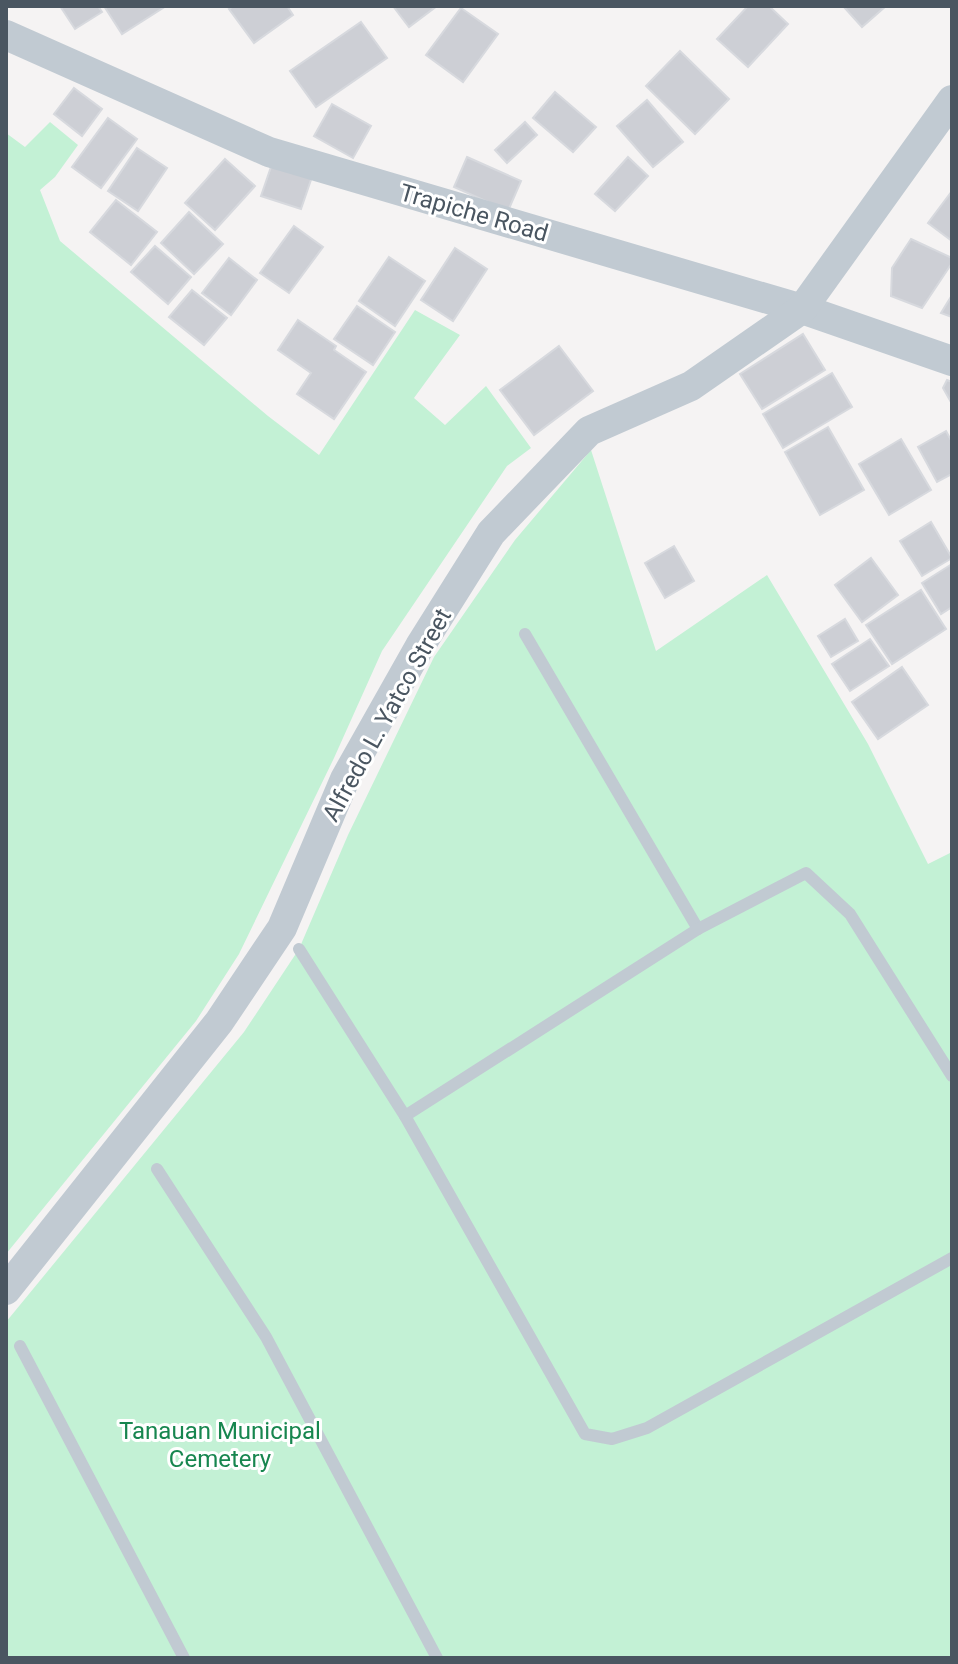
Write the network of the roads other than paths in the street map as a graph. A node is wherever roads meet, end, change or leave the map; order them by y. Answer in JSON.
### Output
{"nodes":[{"id":1,"x":6,"y":35,"type":"edge"},
{"id":2,"x":952,"y":100,"type":"edge"},
{"id":3,"x":802,"y":309,"type":"junction"},
{"id":4,"x":952,"y":361,"type":"edge"},
{"id":5,"x":525,"y":634,"type":"dead end"},
{"id":6,"x":698,"y":929,"type":"junction"},
{"id":7,"x":299,"y":949,"type":"dead end"},
{"id":8,"x":952,"y":1076,"type":"edge"},
{"id":9,"x":405,"y":1116,"type":"junction"},
{"id":10,"x":157,"y":1169,"type":"dead end"},
{"id":11,"x":952,"y":1258,"type":"edge"},
{"id":12,"x":6,"y":1290,"type":"edge"},
{"id":13,"x":20,"y":1346,"type":"dead end"},
{"id":14,"x":184,"y":1658,"type":"edge"},
{"id":15,"x":437,"y":1658,"type":"edge"}],
"edges":[{"from":1,"to":3,"type":"street","name":"Trapiche Road"},
{"from":2,"to":3,"type":"street","name":"Alfredo L. Yatco Street"},
{"from":3,"to":4,"type":"street","name":"Trapiche Road"},
{"from":3,"to":12,"type":"street","name":"Alfredo L. Yatco Street"},
{"from":5,"to":6,"type":"lane"},
{"from":6,"to":8,"type":"lane"},
{"from":6,"to":9,"type":"lane"},
{"from":7,"to":9,"type":"lane"},
{"from":9,"to":11,"type":"lane"},
{"from":10,"to":15,"type":"lane"},
{"from":13,"to":14,"type":"lane"}]}
